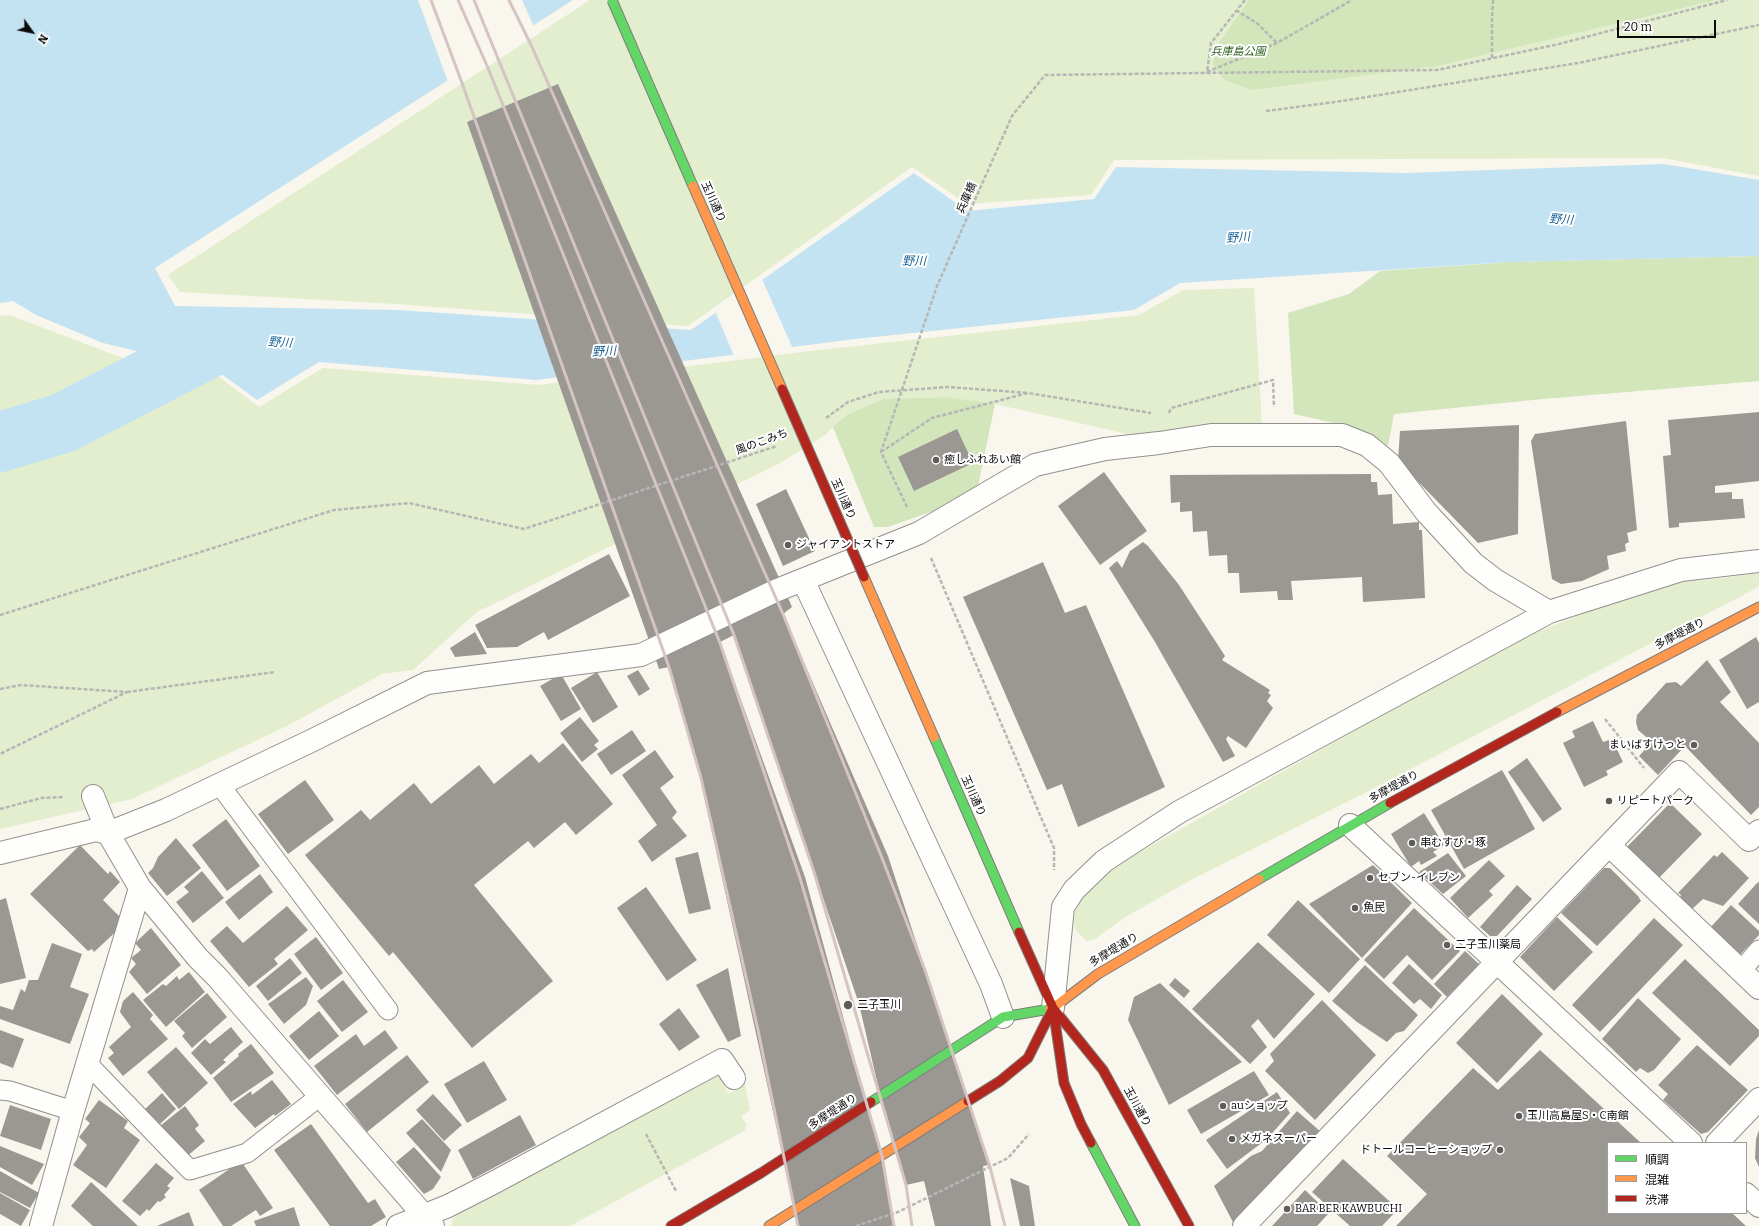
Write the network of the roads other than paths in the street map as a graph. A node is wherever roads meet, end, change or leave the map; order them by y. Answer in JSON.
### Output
{"nodes":[{"id":1,"x":612,"y":0,"type":"edge"},
{"id":2,"x":1759,"y":560,"type":"edge"},
{"id":3,"x":803,"y":580,"type":"junction"},
{"id":4,"x":1759,"y":607,"type":"edge"},
{"id":5,"x":1549,"y":612,"type":"junction"},
{"id":6,"x":219,"y":784,"type":"junction"},
{"id":7,"x":93,"y":796,"type":"road end"},
{"id":8,"x":1350,"y":825,"type":"junction"},
{"id":9,"x":1759,"y":831,"type":"edge"},
{"id":10,"x":108,"y":833,"type":"junction"},
{"id":11,"x":1609,"y":846,"type":"junction"},
{"id":12,"x":0,"y":853,"type":"edge"},
{"id":13,"x":140,"y":888,"type":"junction"},
{"id":14,"x":1759,"y":950,"type":"edge"},
{"id":15,"x":1497,"y":963,"type":"junction"},
{"id":16,"x":1741,"y":970,"type":"junction"},
{"id":17,"x":1759,"y":988,"type":"edge"},
{"id":18,"x":1053,"y":1008,"type":"junction"},
{"id":19,"x":388,"y":1010,"type":"dead end"},
{"id":20,"x":1003,"y":1017,"type":"junction"},
{"id":21,"x":87,"y":1063,"type":"junction"},
{"id":22,"x":734,"y":1078,"type":"dead end"},
{"id":23,"x":0,"y":1090,"type":"edge"},
{"id":24,"x":320,"y":1096,"type":"junction"},
{"id":25,"x":1759,"y":1099,"type":"edge"},
{"id":26,"x":73,"y":1111,"type":"junction"},
{"id":27,"x":1690,"y":1142,"type":"edge"},
{"id":28,"x":1718,"y":1142,"type":"edge"},
{"id":29,"x":1747,"y":1195,"type":"edge"},
{"id":30,"x":1759,"y":1206,"type":"edge"},
{"id":31,"x":428,"y":1221,"type":"edge"},
{"id":32,"x":41,"y":1226,"type":"edge"},
{"id":33,"x":398,"y":1226,"type":"edge"},
{"id":34,"x":671,"y":1226,"type":"edge"},
{"id":35,"x":769,"y":1226,"type":"edge"},
{"id":36,"x":1135,"y":1226,"type":"edge"},
{"id":37,"x":1189,"y":1226,"type":"edge"},
{"id":38,"x":1244,"y":1226,"type":"edge"}],
"edges":[{"from":1,"to":18,"type":"main road","name":"玉川通り","bridge":true},
{"from":2,"to":5,"type":"street"},
{"from":3,"to":5,"type":"street"},
{"from":3,"to":6,"type":"street"},
{"from":3,"to":20,"type":"street"},
{"from":4,"to":8,"type":"main road","name":"多摩堤通り"},
{"from":5,"to":18,"type":"street"},
{"from":6,"to":10,"type":"street"},
{"from":6,"to":19,"type":"lane"},
{"from":7,"to":10,"type":"street"},
{"from":8,"to":15,"type":"street"},
{"from":8,"to":18,"type":"main road","name":"多摩堤通り"},
{"from":9,"to":11,"type":"street"},
{"from":10,"to":12,"type":"street"},
{"from":10,"to":13,"type":"street"},
{"from":11,"to":15,"type":"street"},
{"from":11,"to":16,"type":"street"},
{"from":13,"to":21,"type":"street"},
{"from":13,"to":24,"type":"street"},
{"from":14,"to":16,"type":"lane"},
{"from":15,"to":27,"type":"street"},
{"from":15,"to":38,"type":"street"},
{"from":16,"to":17,"type":"street"},
{"from":18,"to":20,"type":"main road","name":"多摩堤通り"},
{"from":18,"to":35,"type":"main road","name":"多摩堤通り"},
{"from":18,"to":36,"type":"main road","name":"玉川通り"},
{"from":18,"to":37,"type":"main road","name":"玉川通り"},
{"from":20,"to":34,"type":"main road","name":"多摩堤通り"},
{"from":21,"to":24,"type":"lane"},
{"from":21,"to":26,"type":"street"},
{"from":22,"to":31,"type":"street"},
{"from":23,"to":26,"type":"lane"},
{"from":24,"to":31,"type":"street"},
{"from":25,"to":28,"type":"street"},
{"from":26,"to":32,"type":"street"},
{"from":29,"to":30,"type":"street"},
{"from":31,"to":33,"type":"street"}]}
